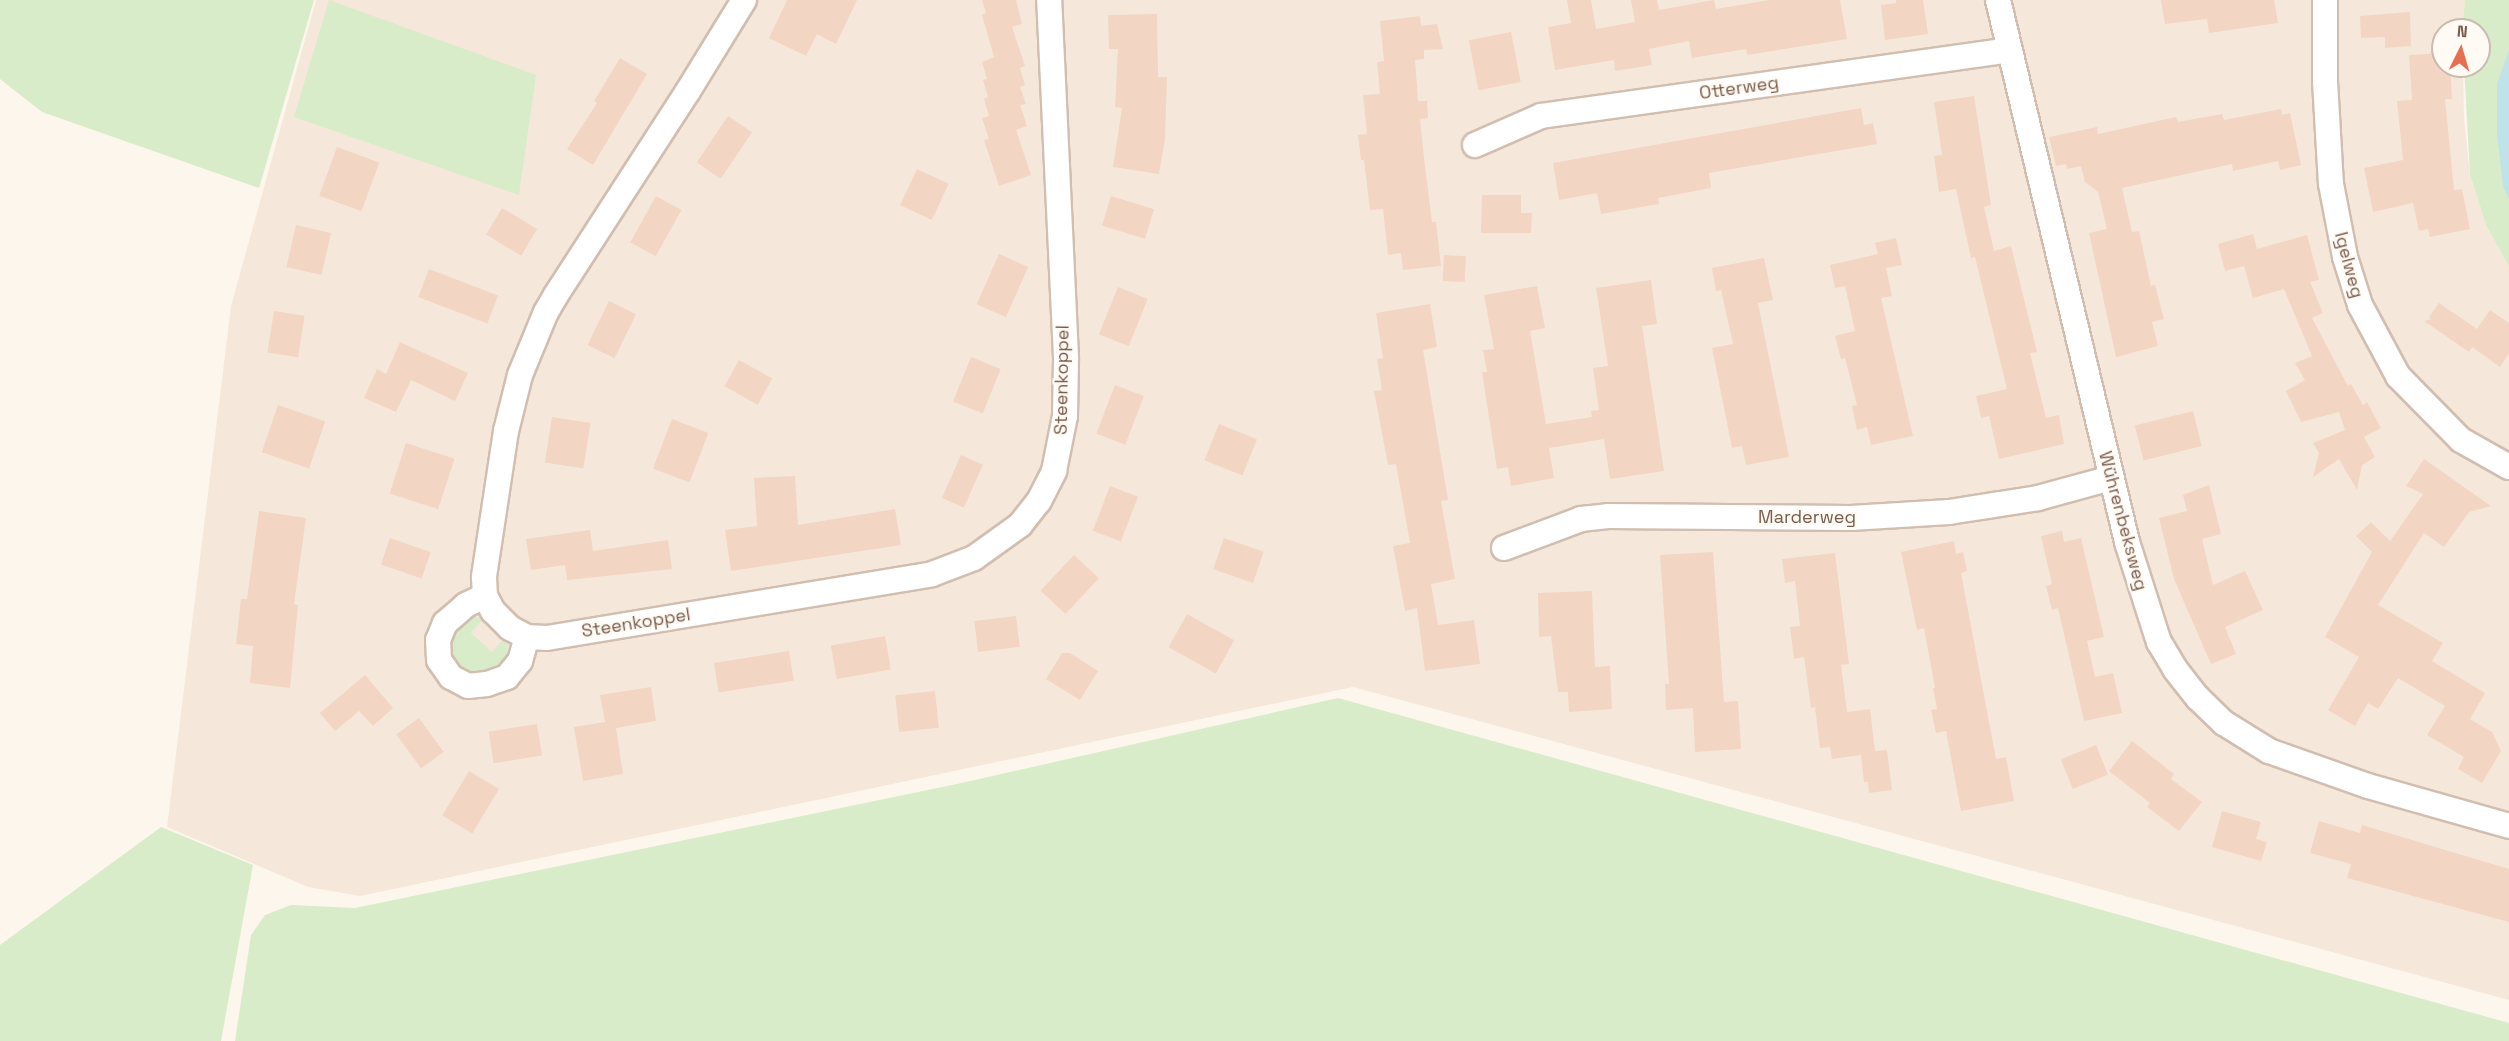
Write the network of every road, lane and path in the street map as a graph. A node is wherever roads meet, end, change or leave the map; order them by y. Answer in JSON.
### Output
{"nodes":[{"id":1,"x":744,"y":0,"type":"edge"},
{"id":2,"x":1049,"y":0,"type":"edge"},
{"id":3,"x":1998,"y":0,"type":"edge"},
{"id":4,"x":2325,"y":0,"type":"edge"},
{"id":5,"x":2009,"y":51,"type":"junction"},
{"id":6,"x":1475,"y":145,"type":"dead end"},
{"id":7,"x":2509,"y":468,"type":"edge"},
{"id":8,"x":2111,"y":478,"type":"junction"},
{"id":9,"x":1504,"y":548,"type":"dead end"},
{"id":10,"x":485,"y":596,"type":"junction"},
{"id":11,"x":527,"y":637,"type":"junction"},
{"id":12,"x":2509,"y":826,"type":"edge"}],
"edges":[{"from":1,"to":10,"type":"street"},
{"from":2,"to":11,"type":"street","name":"Steenkoppel"},
{"from":3,"to":5,"type":"street","name":"Wührenbeksweg"},
{"from":4,"to":7,"type":"street","name":"Igelweg"},
{"from":5,"to":6,"type":"street","name":"Otterweg"},
{"from":5,"to":8,"type":"street","name":"Wührenbeksweg"},
{"from":8,"to":9,"type":"street","name":"Marderweg"},
{"from":8,"to":12,"type":"street","name":"Wührenbeksweg"},
{"from":10,"to":11,"type":"street"},
{"from":10,"to":11,"type":"street"}]}
